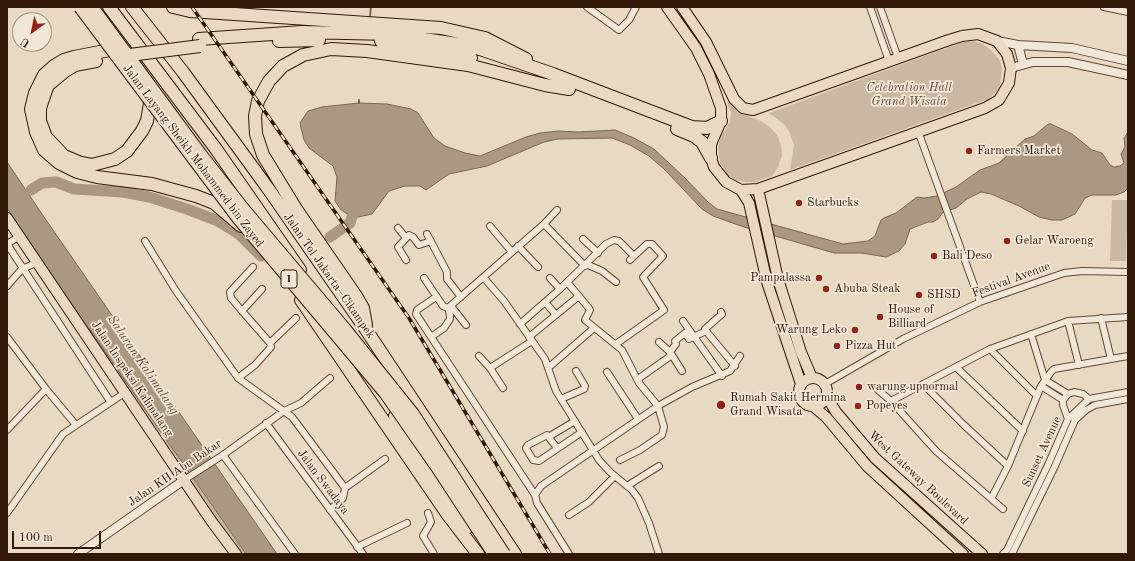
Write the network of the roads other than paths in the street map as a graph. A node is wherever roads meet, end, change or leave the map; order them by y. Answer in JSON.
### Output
{"nodes":[{"id":1,"x":80,"y":7,"type":"edge"},
{"id":2,"x":92,"y":7,"type":"edge"},
{"id":3,"x":98,"y":7,"type":"edge"},
{"id":4,"x":109,"y":7,"type":"edge"},
{"id":5,"x":132,"y":7,"type":"edge"},
{"id":6,"x":173,"y":7,"type":"edge"},
{"id":7,"x":587,"y":7,"type":"edge"},
{"id":8,"x":636,"y":7,"type":"edge"},
{"id":9,"x":667,"y":7,"type":"edge"},
{"id":10,"x":682,"y":7,"type":"edge"},
{"id":11,"x":870,"y":7,"type":"edge"},
{"id":12,"x":880,"y":7,"type":"edge"},
{"id":13,"x":1104,"y":7,"type":"edge"},
{"id":14,"x":1128,"y":12,"type":"edge"},
{"id":15,"x":199,"y":42,"type":"junction"},
{"id":16,"x":997,"y":42,"type":"junction"},
{"id":17,"x":1018,"y":45,"type":"junction"},
{"id":18,"x":110,"y":54,"type":"junction"},
{"id":19,"x":894,"y":60,"type":"junction"},
{"id":20,"x":1128,"y":61,"type":"edge"},
{"id":21,"x":1023,"y":64,"type":"junction"},
{"id":22,"x":1011,"y":68,"type":"junction"},
{"id":23,"x":553,"y":74,"type":"junction"},
{"id":24,"x":1128,"y":75,"type":"edge"},
{"id":25,"x":569,"y":89,"type":"junction"},
{"id":26,"x":721,"y":121,"type":"junction"},
{"id":27,"x":918,"y":131,"type":"junction"},
{"id":28,"x":711,"y":158,"type":"junction"},
{"id":29,"x":758,"y":189,"type":"junction"},
{"id":30,"x":741,"y":190,"type":"junction"},
{"id":31,"x":556,"y":210,"type":"dead end"},
{"id":32,"x":7,"y":218,"type":"edge"},
{"id":33,"x":544,"y":224,"type":"junction"},
{"id":34,"x":490,"y":226,"type":"dead end"},
{"id":35,"x":398,"y":228,"type":"dead end"},
{"id":36,"x":427,"y":234,"type":"dead end"},
{"id":37,"x":20,"y":236,"type":"junction"},
{"id":38,"x":406,"y":238,"type":"junction"},
{"id":39,"x":582,"y":239,"type":"dead end"},
{"id":40,"x":145,"y":241,"type":"dead end"},
{"id":41,"x":430,"y":241,"type":"junction"},
{"id":42,"x":7,"y":244,"type":"edge"},
{"id":43,"x":518,"y":246,"type":"junction"},
{"id":44,"x":512,"y":252,"type":"junction"},
{"id":45,"x":598,"y":253,"type":"junction"},
{"id":46,"x":406,"y":260,"type":"dead end"},
{"id":47,"x":36,"y":263,"type":"junction"},
{"id":48,"x":586,"y":265,"type":"junction"},
{"id":49,"x":253,"y":267,"type":"dead end"},
{"id":50,"x":538,"y":267,"type":"dead end"},
{"id":51,"x":22,"y":269,"type":"junction"},
{"id":52,"x":1128,"y":272,"type":"edge"},
{"id":53,"x":424,"y":278,"type":"dead end"},
{"id":54,"x":484,"y":278,"type":"junction"},
{"id":55,"x":550,"y":278,"type":"dead end"},
{"id":56,"x":778,"y":279,"type":"junction"},
{"id":57,"x":567,"y":282,"type":"junction"},
{"id":58,"x":616,"y":282,"type":"dead end"},
{"id":59,"x":767,"y":282,"type":"junction"},
{"id":60,"x":7,"y":286,"type":"edge"},
{"id":61,"x":262,"y":289,"type":"dead end"},
{"id":62,"x":560,"y":289,"type":"junction"},
{"id":63,"x":579,"y":296,"type":"junction"},
{"id":64,"x":436,"y":297,"type":"junction"},
{"id":65,"x":460,"y":297,"type":"junction"},
{"id":66,"x":545,"y":302,"type":"junction"},
{"id":67,"x":980,"y":302,"type":"junction"},
{"id":68,"x":449,"y":307,"type":"junction"},
{"id":69,"x":664,"y":310,"type":"junction"},
{"id":70,"x":242,"y":311,"type":"junction"},
{"id":71,"x":721,"y":312,"type":"dead end"},
{"id":72,"x":556,"y":315,"type":"junction"},
{"id":73,"x":669,"y":317,"type":"dead end"},
{"id":74,"x":1128,"y":317,"type":"edge"},
{"id":75,"x":296,"y":318,"type":"dead end"},
{"id":76,"x":1101,"y":318,"type":"junction"},
{"id":77,"x":683,"y":321,"type":"dead end"},
{"id":78,"x":1068,"y":321,"type":"junction"},
{"id":79,"x":520,"y":324,"type":"junction"},
{"id":80,"x":466,"y":325,"type":"dead end"},
{"id":81,"x":594,"y":328,"type":"junction"},
{"id":82,"x":367,"y":331,"type":"junction"},
{"id":83,"x":706,"y":331,"type":"junction"},
{"id":84,"x":1031,"y":334,"type":"junction"},
{"id":85,"x":694,"y":336,"type":"junction"},
{"id":86,"x":7,"y":337,"type":"edge"},
{"id":87,"x":431,"y":337,"type":"junction"},
{"id":88,"x":530,"y":339,"type":"junction"},
{"id":89,"x":659,"y":342,"type":"dead end"},
{"id":90,"x":270,"y":343,"type":"junction"},
{"id":91,"x":616,"y":344,"type":"junction"},
{"id":92,"x":990,"y":349,"type":"junction"},
{"id":93,"x":671,"y":353,"type":"junction"},
{"id":94,"x":479,"y":356,"type":"dead end"},
{"id":95,"x":740,"y":356,"type":"dead end"},
{"id":96,"x":1128,"y":356,"type":"edge"},
{"id":97,"x":1111,"y":359,"type":"junction"},
{"id":98,"x":1079,"y":364,"type":"junction"},
{"id":99,"x":735,"y":366,"type":"junction"},
{"id":100,"x":490,"y":368,"type":"junction"},
{"id":101,"x":548,"y":368,"type":"junction"},
{"id":102,"x":956,"y":368,"type":"junction"},
{"id":103,"x":576,"y":370,"type":"dead end"},
{"id":104,"x":682,"y":371,"type":"dead end"},
{"id":105,"x":607,"y":372,"type":"dead end"},
{"id":106,"x":722,"y":376,"type":"junction"},
{"id":107,"x":238,"y":378,"type":"junction"},
{"id":108,"x":330,"y":378,"type":"dead end"},
{"id":109,"x":812,"y":378,"type":"junction"},
{"id":110,"x":638,"y":380,"type":"junction"},
{"id":111,"x":1045,"y":380,"type":"junction"},
{"id":112,"x":801,"y":384,"type":"junction"},
{"id":113,"x":825,"y":384,"type":"junction"},
{"id":114,"x":923,"y":384,"type":"junction"},
{"id":115,"x":1041,"y":386,"type":"junction"},
{"id":116,"x":503,"y":388,"type":"dead end"},
{"id":117,"x":46,"y":389,"type":"junction"},
{"id":118,"x":878,"y":390,"type":"dead end"},
{"id":119,"x":126,"y":392,"type":"junction"},
{"id":120,"x":1128,"y":392,"type":"edge"},
{"id":121,"x":1068,"y":394,"type":"junction"},
{"id":122,"x":1037,"y":396,"type":"junction"},
{"id":123,"x":827,"y":397,"type":"junction"},
{"id":124,"x":561,"y":399,"type":"junction"},
{"id":125,"x":1089,"y":399,"type":"junction"},
{"id":126,"x":1128,"y":399,"type":"edge"},
{"id":127,"x":1063,"y":400,"type":"junction"},
{"id":128,"x":110,"y":401,"type":"junction"},
{"id":129,"x":891,"y":401,"type":"junction"},
{"id":130,"x":658,"y":406,"type":"junction"},
{"id":131,"x":814,"y":407,"type":"junction"},
{"id":132,"x":284,"y":411,"type":"junction"},
{"id":133,"x":1068,"y":418,"type":"junction"},
{"id":134,"x":638,"y":419,"type":"junction"},
{"id":135,"x":575,"y":421,"type":"junction"},
{"id":136,"x":266,"y":423,"type":"junction"},
{"id":137,"x":76,"y":425,"type":"junction"},
{"id":138,"x":7,"y":430,"type":"edge"},
{"id":139,"x":1024,"y":431,"type":"junction"},
{"id":140,"x":582,"y":432,"type":"junction"},
{"id":141,"x":550,"y":436,"type":"junction"},
{"id":142,"x":557,"y":448,"type":"junction"},
{"id":143,"x":593,"y":451,"type":"junction"},
{"id":144,"x":223,"y":455,"type":"junction"},
{"id":145,"x":385,"y":459,"type":"dead end"},
{"id":146,"x":620,"y":460,"type":"dead end"},
{"id":147,"x":659,"y":466,"type":"dead end"},
{"id":148,"x":1008,"y":466,"type":"junction"},
{"id":149,"x":615,"y":476,"type":"junction"},
{"id":150,"x":186,"y":479,"type":"junction"},
{"id":151,"x":628,"y":486,"type":"junction"},
{"id":152,"x":345,"y":488,"type":"junction"},
{"id":153,"x":535,"y":495,"type":"junction"},
{"id":154,"x":917,"y":497,"type":"junction"},
{"id":155,"x":992,"y":497,"type":"junction"},
{"id":156,"x":910,"y":505,"type":"junction"},
{"id":157,"x":1003,"y":509,"type":"dead end"},
{"id":158,"x":330,"y":510,"type":"junction"},
{"id":159,"x":7,"y":513,"type":"edge"},
{"id":160,"x":428,"y":513,"type":"dead end"},
{"id":161,"x":569,"y":515,"type":"dead end"},
{"id":162,"x":407,"y":523,"type":"dead end"},
{"id":163,"x":357,"y":547,"type":"junction"},
{"id":164,"x":78,"y":554,"type":"edge"},
{"id":165,"x":236,"y":554,"type":"edge"},
{"id":166,"x":295,"y":554,"type":"edge"},
{"id":167,"x":363,"y":554,"type":"edge"},
{"id":168,"x":434,"y":554,"type":"edge"},
{"id":169,"x":478,"y":554,"type":"edge"},
{"id":170,"x":485,"y":554,"type":"edge"},
{"id":171,"x":494,"y":554,"type":"edge"},
{"id":172,"x":504,"y":554,"type":"edge"},
{"id":173,"x":515,"y":554,"type":"edge"},
{"id":174,"x":569,"y":554,"type":"edge"},
{"id":175,"x":659,"y":554,"type":"edge"},
{"id":176,"x":963,"y":554,"type":"edge"},
{"id":177,"x":982,"y":554,"type":"edge"},
{"id":178,"x":1003,"y":554,"type":"edge"},
{"id":179,"x":1012,"y":554,"type":"edge"}],
"edges":[{"from":1,"to":171,"type":"highway","name":"Jalan Layang Sheikh Mohammed bin Zayed","number":"1","bridge":true},
{"from":2,"to":172,"type":"highway","name":"Jalan Layang Sheikh Mohammed bin Zayed","number":"1","bridge":true},
{"from":3,"to":18,"type":"highway"},
{"from":4,"to":170,"type":"highway","name":"Jalan Tol Jakarta–Cikampek","number":"1"},
{"from":5,"to":82,"type":"highway","name":"Jalan Tol Jakarta–Cikampek"},
{"from":6,"to":23,"type":"highway"},
{"from":7,"to":8,"type":"street"},
{"from":9,"to":26,"type":"main road"},
{"from":10,"to":19,"type":"main road"},
{"from":11,"to":19,"type":"street"},
{"from":12,"to":19,"type":"street"},
{"from":13,"to":14,"type":"street"},
{"from":15,"to":18,"type":"highway","bridge":true},
{"from":15,"to":23,"type":"highway"},
{"from":15,"to":25,"type":"highway"},
{"from":16,"to":17,"type":"street"},
{"from":16,"to":19,"type":"main road"},
{"from":16,"to":22,"type":"main road"},
{"from":17,"to":20,"type":"street"},
{"from":17,"to":21,"type":"street"},
{"from":18,"to":169,"type":"highway"},
{"from":21,"to":22,"type":"street"},
{"from":21,"to":24,"type":"street"},
{"from":22,"to":27,"type":"main road"},
{"from":23,"to":26,"type":"highway"},
{"from":25,"to":28,"type":"highway"},
{"from":25,"to":82,"type":"highway"},
{"from":26,"to":28,"type":"main road"},
{"from":27,"to":29,"type":"main road"},
{"from":27,"to":67,"type":"street"},
{"from":28,"to":30,"type":"main road"},
{"from":29,"to":30,"type":"main road"},
{"from":29,"to":56,"type":"main road"},
{"from":30,"to":59,"type":"main road"},
{"from":31,"to":33,"type":"street"},
{"from":32,"to":37,"type":"main road","name":"Jalan Inspeksi Kalimalang"},
{"from":33,"to":43,"type":"street"},
{"from":33,"to":48,"type":"street"},
{"from":34,"to":44,"type":"street"},
{"from":35,"to":38,"type":"street"},
{"from":36,"to":41,"type":"street"},
{"from":37,"to":42,"type":"street"},
{"from":37,"to":47,"type":"main road","name":"Jalan Inspeksi Kalimalang"},
{"from":38,"to":41,"type":"street"},
{"from":38,"to":46,"type":"street"},
{"from":39,"to":45,"type":"street"},
{"from":40,"to":107,"type":"street"},
{"from":41,"to":65,"type":"street"},
{"from":42,"to":51,"type":"street"},
{"from":43,"to":44,"type":"street"},
{"from":43,"to":50,"type":"street"},
{"from":44,"to":54,"type":"street"},
{"from":45,"to":48,"type":"street"},
{"from":45,"to":69,"type":"street"},
{"from":47,"to":51,"type":"street"},
{"from":47,"to":119,"type":"main road","name":"Jalan Inspeksi Kalimalang"},
{"from":48,"to":57,"type":"street"},
{"from":48,"to":58,"type":"street"},
{"from":49,"to":70,"type":"street"},
{"from":51,"to":60,"type":"street"},
{"from":51,"to":128,"type":"street"},
{"from":52,"to":67,"type":"street","name":"Festival Avenue"},
{"from":53,"to":64,"type":"street"},
{"from":54,"to":65,"type":"street"},
{"from":54,"to":79,"type":"street"},
{"from":55,"to":62,"type":"street"},
{"from":56,"to":59,"type":"main road"},
{"from":56,"to":109,"type":"main road"},
{"from":57,"to":62,"type":"street"},
{"from":57,"to":63,"type":"street"},
{"from":59,"to":112,"type":"main road"},
{"from":61,"to":70,"type":"street"},
{"from":62,"to":66,"type":"street"},
{"from":63,"to":72,"type":"street"},
{"from":63,"to":81,"type":"street"},
{"from":64,"to":68,"type":"street"},
{"from":64,"to":87,"type":"street"},
{"from":65,"to":68,"type":"street"},
{"from":66,"to":72,"type":"street"},
{"from":66,"to":79,"type":"street"},
{"from":67,"to":113,"type":"street","name":"Festival Avenue"},
{"from":68,"to":80,"type":"street"},
{"from":68,"to":87,"type":"street"},
{"from":69,"to":73,"type":"street"},
{"from":69,"to":91,"type":"street"},
{"from":70,"to":90,"type":"street"},
{"from":71,"to":83,"type":"street"},
{"from":72,"to":88,"type":"street"},
{"from":74,"to":76,"type":"street"},
{"from":75,"to":90,"type":"street"},
{"from":76,"to":78,"type":"street"},
{"from":76,"to":97,"type":"street"},
{"from":77,"to":85,"type":"street"},
{"from":78,"to":84,"type":"street"},
{"from":78,"to":98,"type":"street"},
{"from":79,"to":88,"type":"street"},
{"from":81,"to":91,"type":"street"},
{"from":81,"to":101,"type":"street"},
{"from":82,"to":173,"type":"highway","name":"Jalan Tol Jakarta–Cikampek"},
{"from":83,"to":85,"type":"street"},
{"from":83,"to":99,"type":"street"},
{"from":84,"to":92,"type":"street"},
{"from":84,"to":111,"type":"street"},
{"from":85,"to":93,"type":"street"},
{"from":85,"to":106,"type":"street"},
{"from":86,"to":117,"type":"street"},
{"from":87,"to":153,"type":"street"},
{"from":88,"to":100,"type":"street"},
{"from":88,"to":101,"type":"street"},
{"from":89,"to":93,"type":"street"},
{"from":90,"to":107,"type":"street"},
{"from":91,"to":110,"type":"street"},
{"from":92,"to":102,"type":"street"},
{"from":92,"to":122,"type":"street"},
{"from":93,"to":104,"type":"street"},
{"from":93,"to":110,"type":"street"},
{"from":94,"to":100,"type":"street"},
{"from":95,"to":99,"type":"street"},
{"from":96,"to":97,"type":"street"},
{"from":97,"to":98,"type":"street"},
{"from":98,"to":111,"type":"street"},
{"from":99,"to":106,"type":"street"},
{"from":100,"to":116,"type":"street"},
{"from":101,"to":124,"type":"street"},
{"from":102,"to":114,"type":"street"},
{"from":102,"to":139,"type":"street"},
{"from":103,"to":124,"type":"street"},
{"from":105,"to":134,"type":"street"},
{"from":106,"to":130,"type":"street"},
{"from":107,"to":132,"type":"street"},
{"from":108,"to":132,"type":"street","name":"Jalan KH Abu Bakar"},
{"from":109,"to":112,"type":"main road"},
{"from":109,"to":113,"type":"main road"},
{"from":110,"to":130,"type":"street"},
{"from":111,"to":115,"type":"street"},
{"from":111,"to":121,"type":"street"},
{"from":112,"to":131,"type":"main road"},
{"from":113,"to":123,"type":"main road"},
{"from":114,"to":129,"type":"street"},
{"from":114,"to":148,"type":"street"},
{"from":115,"to":122,"type":"street"},
{"from":115,"to":127,"type":"street"},
{"from":117,"to":137,"type":"street"},
{"from":117,"to":138,"type":"street"},
{"from":118,"to":129,"type":"street"},
{"from":119,"to":128,"type":"street"},
{"from":119,"to":150,"type":"main road","name":"Jalan Inspeksi Kalimalang"},
{"from":120,"to":125,"type":"street"},
{"from":121,"to":125,"type":"street"},
{"from":121,"to":127,"type":"street"},
{"from":122,"to":139,"type":"street"},
{"from":123,"to":131,"type":"main road"},
{"from":123,"to":154,"type":"main road","name":"West Gateway Boulevard"},
{"from":124,"to":135,"type":"street"},
{"from":125,"to":133,"type":"street","name":"Sunset Avenue"},
{"from":126,"to":179,"type":"street","name":"Sunset Avenue"},
{"from":127,"to":133,"type":"street"},
{"from":128,"to":137,"type":"street"},
{"from":129,"to":155,"type":"street"},
{"from":130,"to":134,"type":"street"},
{"from":130,"to":146,"type":"street"},
{"from":131,"to":156,"type":"main road","name":"West Gateway Boulevard"},
{"from":132,"to":136,"type":"street","name":"Jalan KH Abu Bakar"},
{"from":132,"to":152,"type":"street"},
{"from":133,"to":178,"type":"street","name":"Sunset Avenue"},
{"from":134,"to":143,"type":"street"},
{"from":135,"to":140,"type":"street"},
{"from":135,"to":141,"type":"street"},
{"from":136,"to":144,"type":"street","name":"Jalan KH Abu Bakar"},
{"from":136,"to":158,"type":"street","name":"Jalan Swadaya"},
{"from":137,"to":159,"type":"street"},
{"from":139,"to":148,"type":"street"},
{"from":140,"to":142,"type":"street"},
{"from":140,"to":143,"type":"street"},
{"from":141,"to":142,"type":"street"},
{"from":141,"to":142,"type":"street"},
{"from":143,"to":149,"type":"street"},
{"from":143,"to":153,"type":"street"},
{"from":144,"to":150,"type":"street","name":"Jalan KH Abu Bakar"},
{"from":144,"to":166,"type":"street"},
{"from":145,"to":152,"type":"street"},
{"from":147,"to":151,"type":"street"},
{"from":148,"to":155,"type":"street"},
{"from":149,"to":151,"type":"street"},
{"from":149,"to":161,"type":"street"},
{"from":150,"to":164,"type":"street","name":"Jalan KH Abu Bakar"},
{"from":150,"to":165,"type":"main road","name":"Jalan Inspeksi Kalimalang"},
{"from":151,"to":175,"type":"street"},
{"from":152,"to":158,"type":"street"},
{"from":153,"to":174,"type":"street"},
{"from":154,"to":156,"type":"main road"},
{"from":154,"to":177,"type":"main road","name":"West Gateway Boulevard"},
{"from":155,"to":157,"type":"street"},
{"from":156,"to":176,"type":"main road","name":"West Gateway Boulevard"},
{"from":158,"to":163,"type":"street","name":"Jalan Swadaya"},
{"from":160,"to":168,"type":"street"},
{"from":162,"to":163,"type":"street"},
{"from":163,"to":167,"type":"street","name":"Jalan Swadaya"}]}
